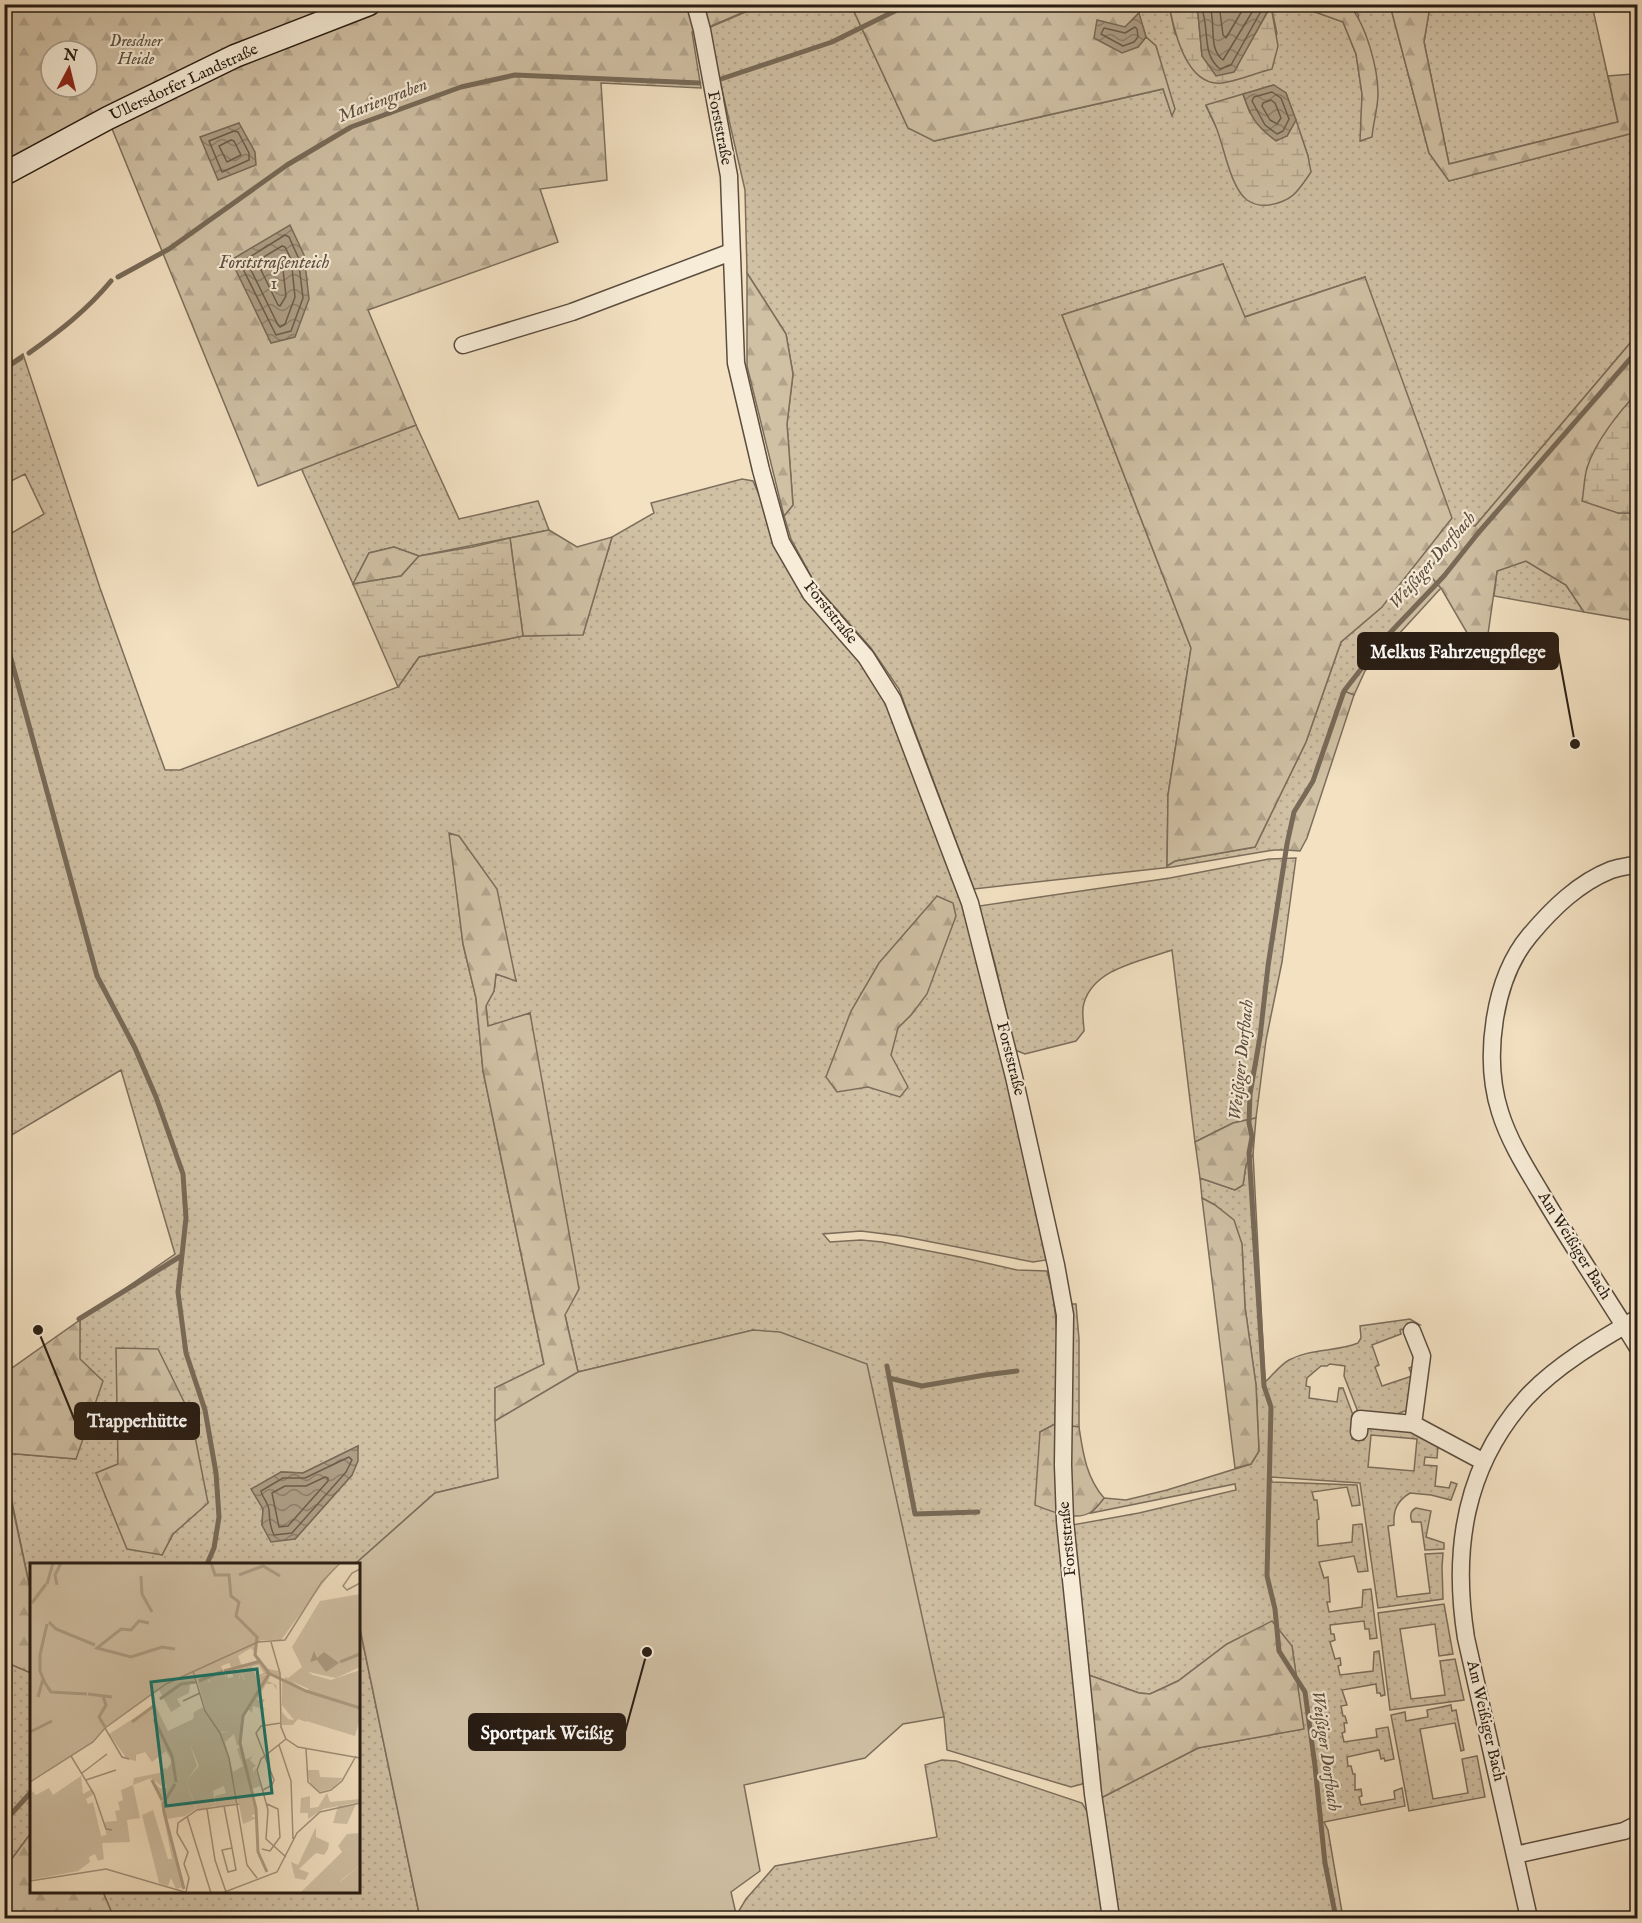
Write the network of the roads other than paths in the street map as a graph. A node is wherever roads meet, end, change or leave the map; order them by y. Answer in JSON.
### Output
{"nodes":[{"id":1,"x":369,"y":4,"type":"edge"},
{"id":2,"x":695,"y":4,"type":"edge"},
{"id":3,"x":4,"y":174,"type":"edge"},
{"id":4,"x":731,"y":252,"type":"junction"},
{"id":5,"x":464,"y":345,"type":"dead end"},
{"id":6,"x":1638,"y":864,"type":"edge"},
{"id":7,"x":1631,"y":1322,"type":"edge"},
{"id":8,"x":1419,"y":1334,"type":"dead end"},
{"id":9,"x":1638,"y":1348,"type":"edge"},
{"id":10,"x":1413,"y":1424,"type":"junction"},
{"id":11,"x":1359,"y":1432,"type":"dead end"},
{"id":12,"x":1484,"y":1462,"type":"junction"},
{"id":13,"x":1638,"y":1824,"type":"edge"},
{"id":14,"x":1515,"y":1855,"type":"junction"},
{"id":15,"x":1111,"y":1918,"type":"edge"},
{"id":16,"x":1529,"y":1918,"type":"edge"}],
"edges":[{"from":1,"to":3,"type":"main road","name":"Ullersdorfer Landstraße"},
{"from":2,"to":4,"type":"street","name":"Forststraße"},
{"from":4,"to":5,"type":"street"},
{"from":4,"to":15,"type":"street","name":"Forststraße"},
{"from":6,"to":7,"type":"street","name":"Am Weißiger Bach"},
{"from":7,"to":9,"type":"street"},
{"from":7,"to":12,"type":"street","name":"Am Weißiger Bach"},
{"from":8,"to":10,"type":"street"},
{"from":10,"to":11,"type":"street"},
{"from":10,"to":12,"type":"street"},
{"from":12,"to":14,"type":"street","name":"Am Weißiger Bach"},
{"from":13,"to":14,"type":"street"},
{"from":14,"to":16,"type":"street","name":"Am Weißiger Bach"}]}
